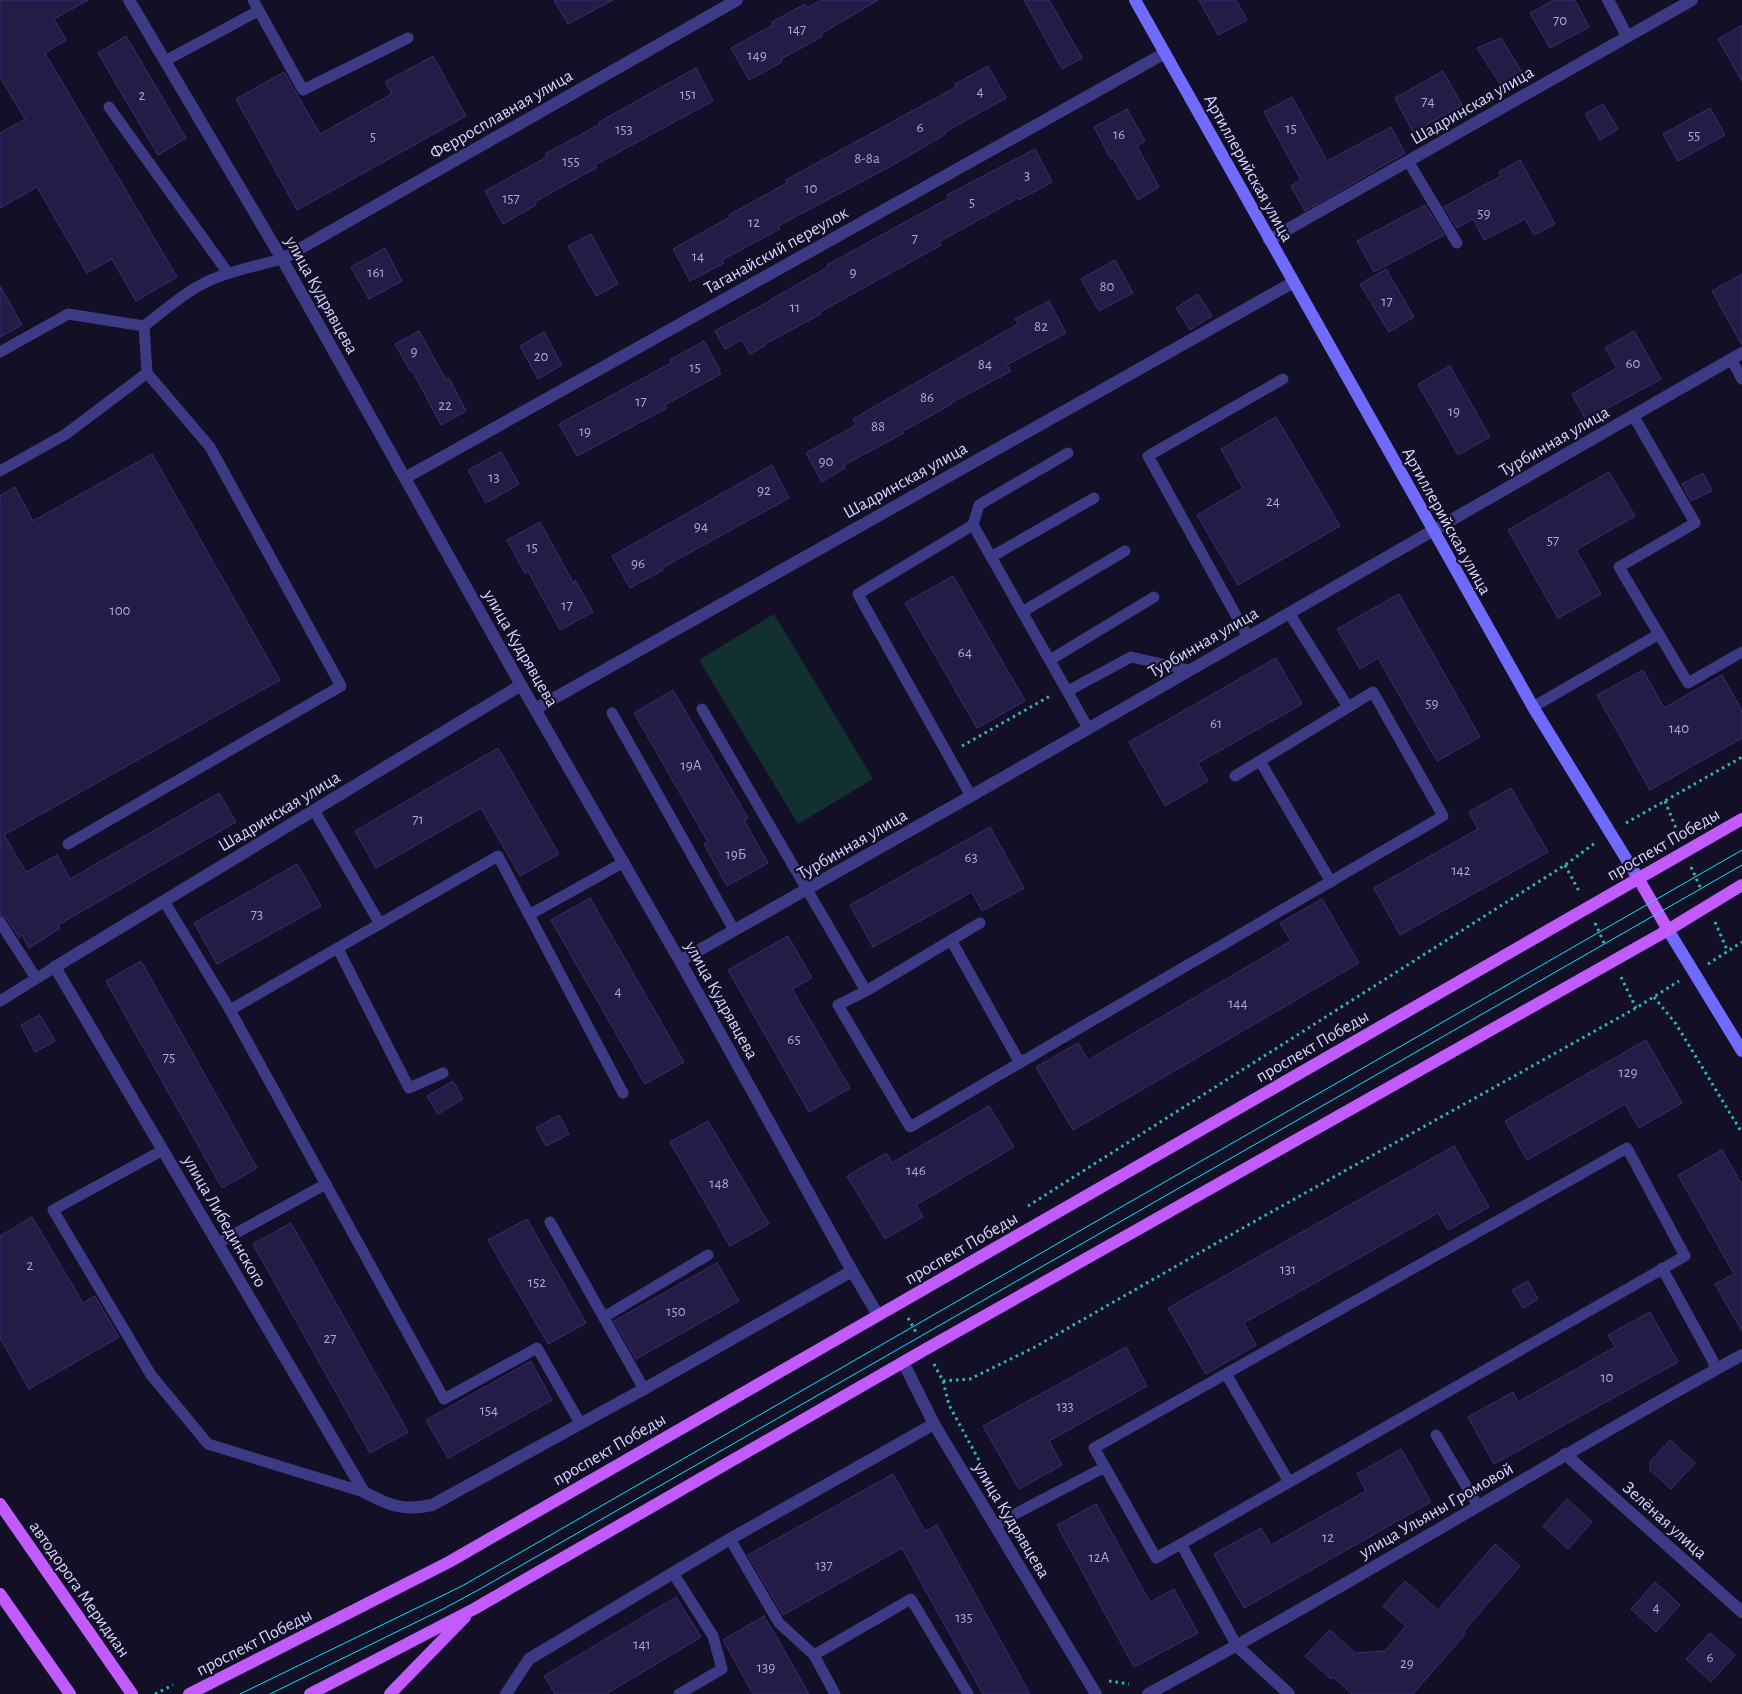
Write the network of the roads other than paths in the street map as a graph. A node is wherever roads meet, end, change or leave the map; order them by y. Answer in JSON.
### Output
{"nodes":[{"id":1,"x":129,"y":0,"type":"edge"},
{"id":2,"x":252,"y":0,"type":"edge"},
{"id":3,"x":737,"y":0,"type":"edge"},
{"id":4,"x":1135,"y":0,"type":"edge"},
{"id":5,"x":1608,"y":0,"type":"edge"},
{"id":6,"x":1692,"y":0,"type":"edge"},
{"id":7,"x":258,"y":11,"type":"junction"},
{"id":8,"x":1627,"y":36,"type":"junction"},
{"id":9,"x":408,"y":38,"type":"dead end"},
{"id":10,"x":1165,"y":53,"type":"junction"},
{"id":11,"x":165,"y":61,"type":"junction"},
{"id":12,"x":109,"y":107,"type":"dead end"},
{"id":13,"x":1408,"y":161,"type":"junction"},
{"id":14,"x":1269,"y":240,"type":"junction"},
{"id":15,"x":1457,"y":243,"type":"dead end"},
{"id":16,"x":282,"y":259,"type":"junction"},
{"id":17,"x":228,"y":273,"type":"junction"},
{"id":18,"x":1292,"y":282,"type":"junction"},
{"id":19,"x":144,"y":326,"type":"junction"},
{"id":20,"x":0,"y":352,"type":"edge"},
{"id":21,"x":1736,"y":356,"type":"edge"},
{"id":22,"x":147,"y":373,"type":"junction"},
{"id":23,"x":1283,"y":379,"type":"dead end"},
{"id":24,"x":1742,"y":379,"type":"edge"},
{"id":25,"x":1633,"y":415,"type":"junction"},
{"id":26,"x":1068,"y":453,"type":"dead end"},
{"id":27,"x":0,"y":471,"type":"edge"},
{"id":28,"x":404,"y":478,"type":"junction"},
{"id":29,"x":1094,"y":498,"type":"dead end"},
{"id":30,"x":973,"y":525,"type":"junction"},
{"id":31,"x":1433,"y":530,"type":"junction"},
{"id":32,"x":1125,"y":550,"type":"dead end"},
{"id":33,"x":991,"y":557,"type":"junction"},
{"id":34,"x":1154,"y":597,"type":"dead end"},
{"id":35,"x":1022,"y":612,"type":"junction"},
{"id":36,"x":1289,"y":613,"type":"junction"},
{"id":37,"x":1659,"y":634,"type":"junction"},
{"id":38,"x":1248,"y":637,"type":"junction"},
{"id":39,"x":1742,"y":652,"type":"edge"},
{"id":40,"x":1050,"y":660,"type":"junction"},
{"id":41,"x":1189,"y":670,"type":"junction"},
{"id":42,"x":521,"y":685,"type":"junction"},
{"id":43,"x":1067,"y":689,"type":"junction"},
{"id":44,"x":1348,"y":707,"type":"junction"},
{"id":45,"x":1532,"y":707,"type":"junction"},
{"id":46,"x":535,"y":709,"type":"junction"},
{"id":47,"x":702,"y":709,"type":"dead end"},
{"id":48,"x":612,"y":713,"type":"dead end"},
{"id":49,"x":1088,"y":728,"type":"junction"},
{"id":50,"x":1260,"y":761,"type":"junction"},
{"id":51,"x":1235,"y":776,"type":"dead end"},
{"id":52,"x":972,"y":796,"type":"junction"},
{"id":53,"x":314,"y":810,"type":"junction"},
{"id":54,"x":1742,"y":819,"type":"edge"},
{"id":55,"x":68,"y":844,"type":"dead end"},
{"id":56,"x":624,"y":862,"type":"junction"},
{"id":57,"x":1638,"y":878,"type":"junction"},
{"id":58,"x":1331,"y":882,"type":"junction"},
{"id":59,"x":1742,"y":886,"type":"edge"},
{"id":60,"x":807,"y":889,"type":"junction"},
{"id":61,"x":164,"y":901,"type":"junction"},
{"id":62,"x":529,"y":915,"type":"junction"},
{"id":63,"x":0,"y":922,"type":"edge"},
{"id":64,"x":980,"y":923,"type":"dead end"},
{"id":65,"x":380,"y":924,"type":"junction"},
{"id":66,"x":734,"y":930,"type":"junction"},
{"id":67,"x":1668,"y":930,"type":"junction"},
{"id":68,"x":951,"y":940,"type":"junction"},
{"id":69,"x":338,"y":949,"type":"junction"},
{"id":70,"x":680,"y":961,"type":"junction"},
{"id":71,"x":55,"y":967,"type":"junction"},
{"id":72,"x":36,"y":978,"type":"junction"},
{"id":73,"x":866,"y":991,"type":"junction"},
{"id":74,"x":0,"y":1001,"type":"edge"},
{"id":75,"x":230,"y":1010,"type":"junction"},
{"id":76,"x":1742,"y":1051,"type":"edge"},
{"id":77,"x":1020,"y":1063,"type":"junction"},
{"id":78,"x":442,"y":1073,"type":"dead end"},
{"id":79,"x":623,"y":1093,"type":"dead end"},
{"id":80,"x":163,"y":1150,"type":"junction"},
{"id":81,"x":326,"y":1184,"type":"junction"},
{"id":82,"x":550,"y":1222,"type":"dead end"},
{"id":83,"x":218,"y":1244,"type":"junction"},
{"id":84,"x":708,"y":1255,"type":"dead end"},
{"id":85,"x":1662,"y":1268,"type":"junction"},
{"id":86,"x":852,"y":1271,"type":"junction"},
{"id":87,"x":878,"y":1315,"type":"junction"},
{"id":88,"x":604,"y":1317,"type":"junction"},
{"id":89,"x":1742,"y":1355,"type":"edge"},
{"id":90,"x":903,"y":1362,"type":"junction"},
{"id":91,"x":1716,"y":1369,"type":"junction"},
{"id":92,"x":1226,"y":1374,"type":"junction"},
{"id":93,"x":644,"y":1389,"type":"junction"},
{"id":94,"x":580,"y":1423,"type":"junction"},
{"id":95,"x":934,"y":1424,"type":"junction"},
{"id":96,"x":1436,"y":1435,"type":"dead end"},
{"id":97,"x":1565,"y":1454,"type":"junction"},
{"id":98,"x":1105,"y":1467,"type":"junction"},
{"id":99,"x":1289,"y":1482,"type":"junction"},
{"id":100,"x":364,"y":1492,"type":"junction"},
{"id":101,"x":0,"y":1504,"type":"edge"},
{"id":102,"x":1478,"y":1506,"type":"junction"},
{"id":103,"x":994,"y":1525,"type":"junction"},
{"id":104,"x":730,"y":1539,"type":"junction"},
{"id":105,"x":1181,"y":1544,"type":"junction"},
{"id":106,"x":673,"y":1573,"type":"junction"},
{"id":107,"x":0,"y":1594,"type":"edge"},
{"id":108,"x":474,"y":1608,"type":"junction"},
{"id":109,"x":1742,"y":1612,"type":"edge"},
{"id":110,"x":1237,"y":1646,"type":"junction"},
{"id":111,"x":814,"y":1656,"type":"junction"},
{"id":112,"x":70,"y":1694,"type":"edge"},
{"id":113,"x":132,"y":1694,"type":"edge"},
{"id":114,"x":190,"y":1694,"type":"edge"},
{"id":115,"x":310,"y":1694,"type":"edge"},
{"id":116,"x":390,"y":1694,"type":"edge"},
{"id":117,"x":506,"y":1694,"type":"edge"},
{"id":118,"x":679,"y":1694,"type":"edge"},
{"id":119,"x":834,"y":1694,"type":"edge"},
{"id":120,"x":968,"y":1694,"type":"edge"},
{"id":121,"x":1096,"y":1694,"type":"edge"},
{"id":122,"x":1148,"y":1694,"type":"edge"},
{"id":123,"x":1289,"y":1694,"type":"edge"}],
"edges":[{"from":1,"to":11,"type":"street","name":"улица Кудрявцева"},
{"from":2,"to":7,"type":"lane"},
{"from":3,"to":16,"type":"street","name":"Ферросплавная улица"},
{"from":4,"to":10,"type":"street","name":"Артиллерийская улица"},
{"from":5,"to":8,"type":"street"},
{"from":6,"to":8,"type":"street","name":"Шадринская улица"},
{"from":7,"to":9,"type":"lane"},
{"from":7,"to":11,"type":"lane"},
{"from":8,"to":13,"type":"street","name":"Шадринская улица"},
{"from":10,"to":14,"type":"street","name":"Артиллерийская улица"},
{"from":10,"to":28,"type":"street","name":"Таганайский переулок"},
{"from":11,"to":16,"type":"street","name":"улица Кудрявцева"},
{"from":12,"to":17,"type":"lane"},
{"from":13,"to":14,"type":"street","name":"Шадринская улица"},
{"from":13,"to":15,"type":"lane"},
{"from":14,"to":18,"type":"street","name":"Артиллерийская улица"},
{"from":16,"to":17,"type":"lane"},
{"from":16,"to":28,"type":"street","name":"улица Кудрявцева"},
{"from":17,"to":19,"type":"lane"},
{"from":18,"to":31,"type":"street","name":"Артиллерийская улица"},
{"from":18,"to":46,"type":"street","name":"Шадринская улица"},
{"from":19,"to":20,"type":"lane"},
{"from":19,"to":22,"type":"lane"},
{"from":21,"to":24,"type":"lane"},
{"from":21,"to":25,"type":"street","name":"Турбинная улица"},
{"from":22,"to":27,"type":"lane"},
{"from":22,"to":55,"type":"lane"},
{"from":23,"to":38,"type":"lane"},
{"from":25,"to":31,"type":"street","name":"Турбинная улица"},
{"from":25,"to":37,"type":"lane"},
{"from":26,"to":30,"type":"lane"},
{"from":28,"to":42,"type":"street","name":"улица Кудрявцева"},
{"from":29,"to":33,"type":"lane"},
{"from":30,"to":33,"type":"lane"},
{"from":30,"to":52,"type":"lane"},
{"from":31,"to":36,"type":"street","name":"Турбинная улица"},
{"from":31,"to":45,"type":"street","name":"Артиллерийская улица"},
{"from":32,"to":35,"type":"lane"},
{"from":33,"to":35,"type":"lane"},
{"from":34,"to":40,"type":"lane"},
{"from":35,"to":40,"type":"lane"},
{"from":36,"to":38,"type":"street","name":"Турбинная улица"},
{"from":36,"to":44,"type":"lane"},
{"from":37,"to":39,"type":"lane"},
{"from":37,"to":45,"type":"lane"},
{"from":38,"to":41,"type":"street","name":"Турбинная улица"},
{"from":40,"to":43,"type":"lane"},
{"from":41,"to":43,"type":"lane"},
{"from":41,"to":49,"type":"street","name":"Турбинная улица"},
{"from":42,"to":46,"type":"street","name":"улица Кудрявцева"},
{"from":42,"to":53,"type":"street","name":"Шадринская улица"},
{"from":43,"to":49,"type":"lane"},
{"from":44,"to":50,"type":"lane"},
{"from":44,"to":58,"type":"lane"},
{"from":45,"to":57,"type":"street","name":"Артиллерийская улица"},
{"from":46,"to":56,"type":"street","name":"улица Кудрявцева"},
{"from":47,"to":60,"type":"lane"},
{"from":48,"to":66,"type":"lane"},
{"from":49,"to":52,"type":"street","name":"Турбинная улица"},
{"from":50,"to":51,"type":"lane"},
{"from":50,"to":58,"type":"lane"},
{"from":52,"to":60,"type":"street","name":"Турбинная улица"},
{"from":53,"to":61,"type":"street","name":"Шадринская улица"},
{"from":53,"to":65,"type":"lane"},
{"from":54,"to":57,"type":"main road","name":"проспект Победы"},
{"from":56,"to":62,"type":"lane"},
{"from":56,"to":70,"type":"street","name":"улица Кудрявцева"},
{"from":57,"to":67,"type":"main road","name":"Артиллерийская улица"},
{"from":57,"to":87,"type":"main road","name":"проспект Победы"},
{"from":58,"to":77,"type":"lane"},
{"from":59,"to":67,"type":"main road"},
{"from":60,"to":66,"type":"street","name":"Турбинная улица"},
{"from":60,"to":73,"type":"lane"},
{"from":61,"to":71,"type":"street","name":"Шадринская улица"},
{"from":61,"to":75,"type":"lane"},
{"from":62,"to":65,"type":"lane"},
{"from":62,"to":79,"type":"lane"},
{"from":63,"to":72,"type":"lane"},
{"from":64,"to":68,"type":"lane"},
{"from":65,"to":69,"type":"lane"},
{"from":66,"to":70,"type":"street","name":"Турбинная улица"},
{"from":67,"to":76,"type":"street","name":"Артиллерийская улица"},
{"from":67,"to":90,"type":"main road"},
{"from":68,"to":73,"type":"lane"},
{"from":68,"to":77,"type":"lane"},
{"from":69,"to":75,"type":"lane"},
{"from":69,"to":78,"type":"lane"},
{"from":70,"to":86,"type":"street","name":"улица Кудрявцева"},
{"from":71,"to":72,"type":"lane"},
{"from":71,"to":80,"type":"street","name":"улица Либединского"},
{"from":72,"to":74,"type":"lane"},
{"from":73,"to":77,"type":"lane"},
{"from":75,"to":81,"type":"lane"},
{"from":80,"to":83,"type":"street","name":"улица Либединского"},
{"from":80,"to":100,"type":"lane"},
{"from":81,"to":83,"type":"lane"},
{"from":81,"to":94,"type":"lane"},
{"from":82,"to":88,"type":"lane"},
{"from":83,"to":100,"type":"street","name":"улица Либединского"},
{"from":84,"to":88,"type":"lane"},
{"from":85,"to":91,"type":"lane"},
{"from":85,"to":92,"type":"lane"},
{"from":85,"to":99,"type":"lane"},
{"from":86,"to":87,"type":"street","name":"улица Кудрявцева"},
{"from":86,"to":93,"type":"street"},
{"from":87,"to":114,"type":"main road","name":"проспект Победы"},
{"from":88,"to":93,"type":"lane"},
{"from":89,"to":91,"type":"street","name":"улица Ульяны Громовой"},
{"from":90,"to":95,"type":"street","name":"улица Кудрявцева"},
{"from":90,"to":108,"type":"main road"},
{"from":91,"to":97,"type":"street","name":"улица Ульяны Громовой"},
{"from":92,"to":98,"type":"lane"},
{"from":92,"to":99,"type":"lane"},
{"from":93,"to":94,"type":"street"},
{"from":94,"to":100,"type":"street"},
{"from":95,"to":103,"type":"street","name":"улица Кудрявцева"},
{"from":95,"to":104,"type":"street"},
{"from":96,"to":102,"type":"lane"},
{"from":97,"to":102,"type":"street","name":"улица Ульяны Громовой"},
{"from":97,"to":109,"type":"street","name":"Зелёная улица"},
{"from":98,"to":103,"type":"lane"},
{"from":98,"to":105,"type":"lane"},
{"from":99,"to":105,"type":"lane"},
{"from":101,"to":113,"type":"main road","name":"автодорога Меридиан"},
{"from":102,"to":110,"type":"street","name":"улица Ульяны Громовой"},
{"from":103,"to":121,"type":"street","name":"улица Кудрявцева"},
{"from":104,"to":106,"type":"street"},
{"from":104,"to":111,"type":"lane"},
{"from":105,"to":110,"type":"lane"},
{"from":106,"to":117,"type":"street"},
{"from":106,"to":118,"type":"lane"},
{"from":107,"to":112,"type":"main road"},
{"from":108,"to":115,"type":"main road"},
{"from":108,"to":116,"type":"main road"},
{"from":110,"to":122,"type":"street","name":"улица Ульяны Громовой"},
{"from":110,"to":123,"type":"street"},
{"from":111,"to":119,"type":"lane"},
{"from":111,"to":120,"type":"lane"}]}
